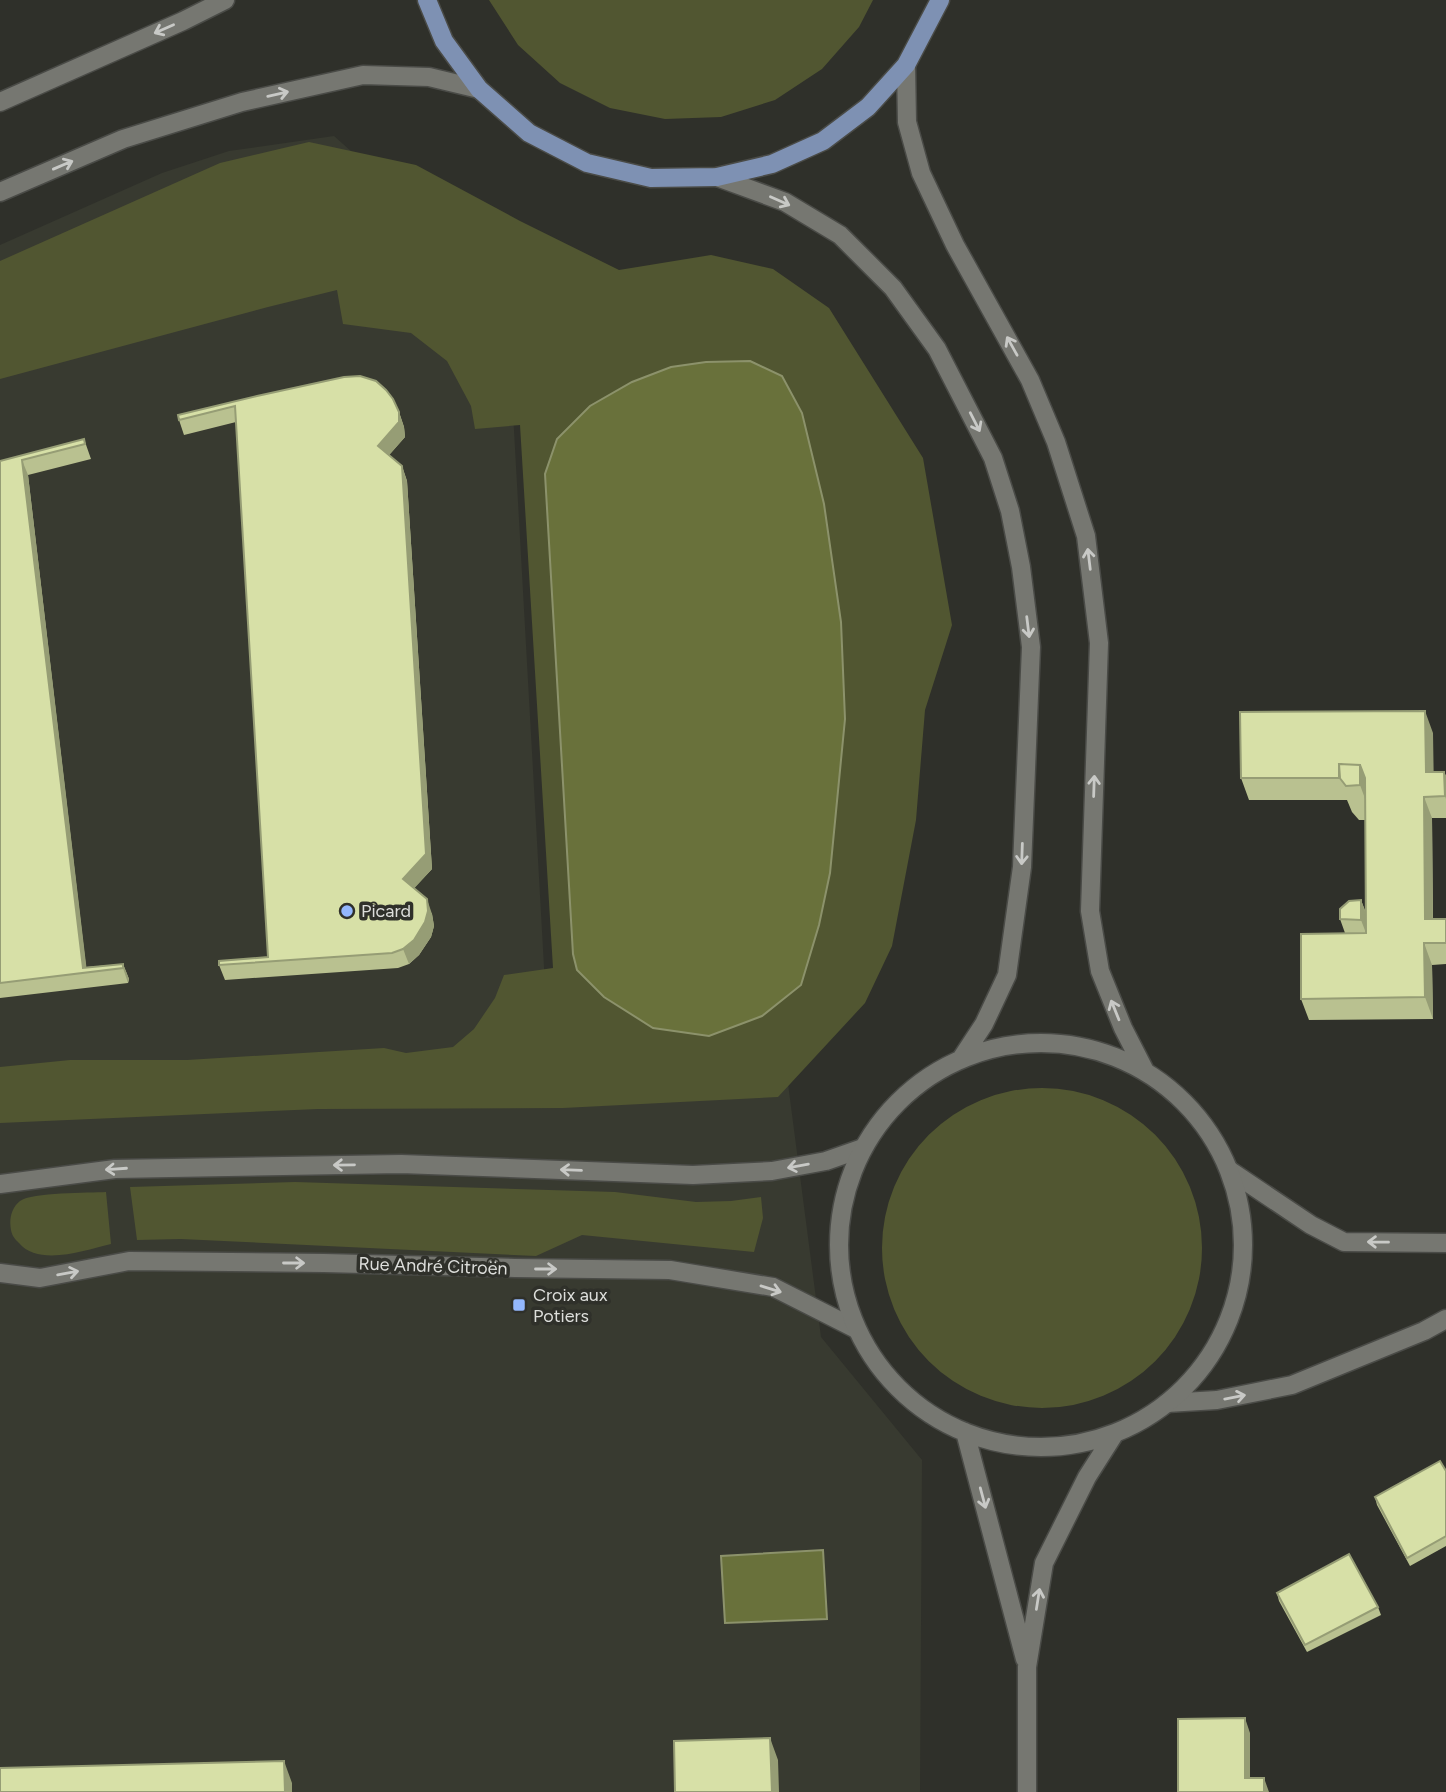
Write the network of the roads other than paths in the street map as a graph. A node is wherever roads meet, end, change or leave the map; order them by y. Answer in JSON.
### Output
{"nodes":[{"id":1,"x":225,"y":0,"type":"edge"},
{"id":2,"x":427,"y":0,"type":"edge"},
{"id":3,"x":940,"y":0,"type":"edge"},
{"id":4,"x":906,"y":65,"type":"junction"},
{"id":5,"x":479,"y":89,"type":"junction"},
{"id":6,"x":0,"y":102,"type":"edge"},
{"id":7,"x":717,"y":177,"type":"junction"},
{"id":8,"x":0,"y":192,"type":"edge"},
{"id":9,"x":961,"y":1059,"type":"junction"},
{"id":10,"x":1145,"y":1071,"type":"junction"},
{"id":11,"x":863,"y":1147,"type":"junction"},
{"id":12,"x":1229,"y":1170,"type":"junction"},
{"id":13,"x":0,"y":1184,"type":"edge"},
{"id":14,"x":1446,"y":1243,"type":"edge"},
{"id":15,"x":0,"y":1273,"type":"edge"},
{"id":16,"x":1446,"y":1319,"type":"edge"},
{"id":17,"x":856,"y":1329,"type":"junction"},
{"id":18,"x":1167,"y":1403,"type":"junction"},
{"id":19,"x":965,"y":1432,"type":"junction"},
{"id":20,"x":1115,"y":1433,"type":"junction"},
{"id":21,"x":1027,"y":1667,"type":"junction"},
{"id":22,"x":1027,"y":1792,"type":"edge"}],
"edges":[{"from":1,"to":6,"type":"main road","one_way":true},
{"from":2,"to":5,"type":"main road"},
{"from":3,"to":4,"type":"main road"},
{"from":4,"to":7,"type":"main road"},
{"from":10,"to":4,"type":"main road","one_way":true},
{"from":5,"to":7,"type":"main road"},
{"from":8,"to":5,"type":"main road","one_way":true},
{"from":7,"to":9,"type":"main road","one_way":true},
{"from":9,"to":10,"type":"main road"},
{"from":9,"to":11,"type":"main road"},
{"from":10,"to":12,"type":"main road"},
{"from":11,"to":13,"type":"main road","one_way":true},
{"from":11,"to":17,"type":"main road"},
{"from":14,"to":12,"type":"main road","one_way":true},
{"from":12,"to":18,"type":"main road"},
{"from":15,"to":17,"type":"main road","name":"Rue André Citroën","one_way":true},
{"from":18,"to":16,"type":"main road","one_way":true},
{"from":17,"to":19,"type":"main road"},
{"from":18,"to":20,"type":"main road"},
{"from":19,"to":20,"type":"main road"},
{"from":19,"to":21,"type":"main road","one_way":true},
{"from":21,"to":20,"type":"main road","one_way":true},
{"from":21,"to":22,"type":"main road"}]}
